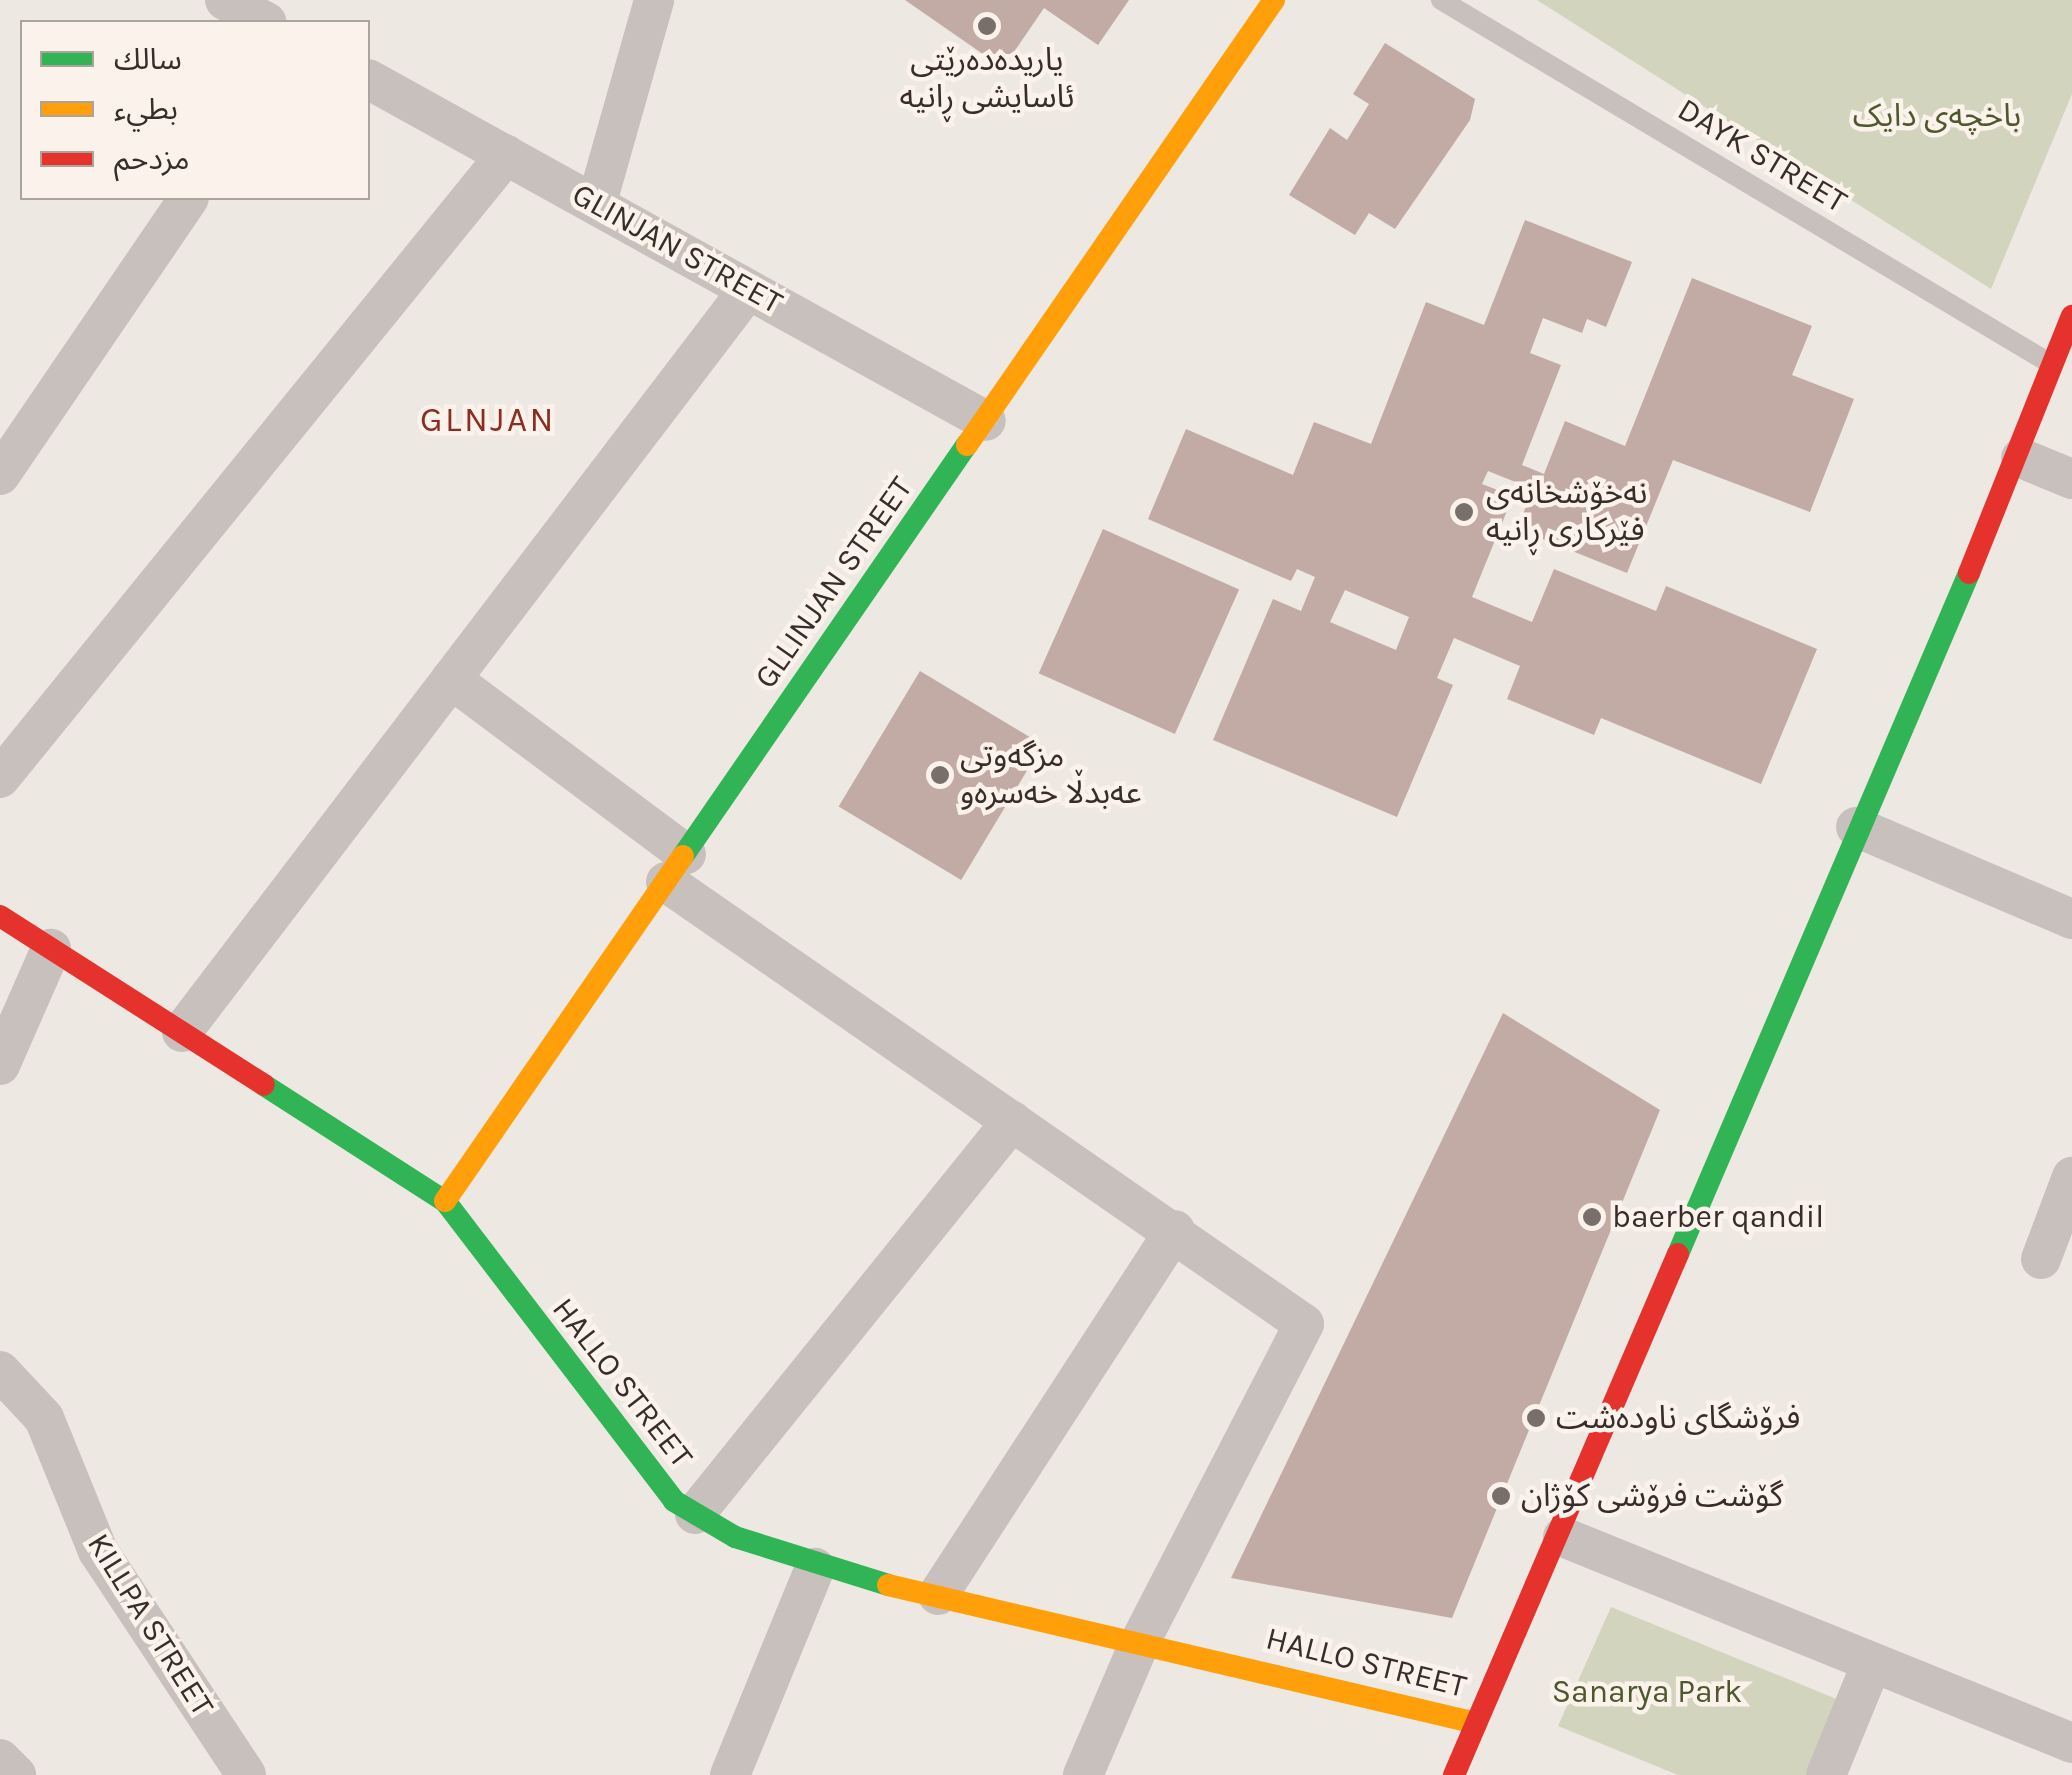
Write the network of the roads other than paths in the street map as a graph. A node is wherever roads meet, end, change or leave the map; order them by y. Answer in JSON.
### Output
{"nodes":[{"id":1,"x":225,"y":0,"type":"edge"},
{"id":2,"x":654,"y":0,"type":"edge"},
{"id":3,"x":1274,"y":0,"type":"edge"},
{"id":4,"x":1441,"y":0,"type":"edge"},
{"id":5,"x":262,"y":20,"type":"edge"},
{"id":6,"x":370,"y":80,"type":"edge"},
{"id":7,"x":506,"y":155,"type":"junction"},
{"id":8,"x":188,"y":200,"type":"edge"},
{"id":9,"x":597,"y":202,"type":"junction"},
{"id":10,"x":748,"y":290,"type":"junction"},
{"id":11,"x":2072,"y":316,"type":"edge"},
{"id":12,"x":2051,"y":364,"type":"junction"},
{"id":13,"x":986,"y":421,"type":"junction"},
{"id":14,"x":2021,"y":458,"type":"junction"},
{"id":15,"x":0,"y":475,"type":"edge"},
{"id":16,"x":2072,"y":478,"type":"edge"},
{"id":17,"x":451,"y":680,"type":"junction"},
{"id":18,"x":0,"y":778,"type":"edge"},
{"id":19,"x":1856,"y":827,"type":"junction"},
{"id":20,"x":676,"y":868,"type":"junction"},
{"id":21,"x":0,"y":916,"type":"edge"},
{"id":22,"x":2072,"y":919,"type":"edge"},
{"id":23,"x":51,"y":949,"type":"junction"},
{"id":24,"x":182,"y":1032,"type":"junction"},
{"id":25,"x":0,"y":1065,"type":"edge"},
{"id":26,"x":1012,"y":1121,"type":"junction"},
{"id":27,"x":2072,"y":1177,"type":"edge"},
{"id":28,"x":445,"y":1201,"type":"junction"},
{"id":29,"x":1175,"y":1230,"type":"junction"},
{"id":30,"x":2041,"y":1259,"type":"dead end"},
{"id":31,"x":0,"y":1371,"type":"edge"},
{"id":32,"x":695,"y":1514,"type":"junction"},
{"id":33,"x":1564,"y":1537,"type":"junction"},
{"id":34,"x":815,"y":1568,"type":"junction"},
{"id":35,"x":938,"y":1595,"type":"junction"},
{"id":36,"x":1140,"y":1642,"type":"junction"},
{"id":37,"x":1872,"y":1663,"type":"junction"},
{"id":38,"x":1476,"y":1723,"type":"junction"},
{"id":39,"x":2072,"y":1743,"type":"edge"},
{"id":40,"x":0,"y":1758,"type":"edge"},
{"id":41,"x":16,"y":1775,"type":"edge"},
{"id":42,"x":246,"y":1775,"type":"edge"},
{"id":43,"x":730,"y":1775,"type":"edge"},
{"id":44,"x":1082,"y":1775,"type":"edge"},
{"id":45,"x":1454,"y":1775,"type":"edge"},
{"id":46,"x":1826,"y":1775,"type":"edge"}],
"edges":[{"from":1,"to":5,"type":"street"},
{"from":2,"to":9,"type":"street"},
{"from":3,"to":13,"type":"street","name":"GLLINJAN STREET"},
{"from":4,"to":12,"type":"lane","name":"DAYK STREET"},
{"from":6,"to":7,"type":"street","name":"GLINJAN STREET"},
{"from":7,"to":9,"type":"street","name":"GLINJAN STREET"},
{"from":7,"to":18,"type":"street"},
{"from":8,"to":15,"type":"street"},
{"from":9,"to":10,"type":"street","name":"GLINJAN STREET"},
{"from":10,"to":13,"type":"street","name":"GLINJAN STREET"},
{"from":10,"to":17,"type":"street"},
{"from":11,"to":12,"type":"street"},
{"from":12,"to":14,"type":"street"},
{"from":13,"to":20,"type":"street","name":"GLLINJAN STREET"},
{"from":14,"to":16,"type":"street"},
{"from":14,"to":19,"type":"street"},
{"from":17,"to":20,"type":"street"},
{"from":17,"to":24,"type":"street"},
{"from":19,"to":22,"type":"street"},
{"from":19,"to":33,"type":"street"},
{"from":20,"to":26,"type":"street"},
{"from":20,"to":28,"type":"street","name":"GLLINJAN STREET"},
{"from":21,"to":23,"type":"street","name":"HALLO STREET"},
{"from":23,"to":24,"type":"street","name":"HALLO STREET"},
{"from":23,"to":25,"type":"street"},
{"from":24,"to":28,"type":"street","name":"HALLO STREET"},
{"from":26,"to":29,"type":"street"},
{"from":26,"to":32,"type":"street"},
{"from":27,"to":30,"type":"street"},
{"from":28,"to":32,"type":"street","name":"HALLO STREET"},
{"from":29,"to":35,"type":"street"},
{"from":29,"to":36,"type":"street"},
{"from":31,"to":42,"type":"street","name":"KILLPA STREET"},
{"from":32,"to":34,"type":"street","name":"HALLO STREET"},
{"from":33,"to":37,"type":"street"},
{"from":33,"to":38,"type":"street"},
{"from":34,"to":35,"type":"street","name":"HALLO STREET"},
{"from":34,"to":43,"type":"street"},
{"from":35,"to":36,"type":"street","name":"HALLO STREET"},
{"from":36,"to":38,"type":"street","name":"HALLO STREET"},
{"from":36,"to":44,"type":"street"},
{"from":37,"to":39,"type":"street"},
{"from":37,"to":46,"type":"street"},
{"from":38,"to":45,"type":"street"},
{"from":40,"to":41,"type":"street"}]}
